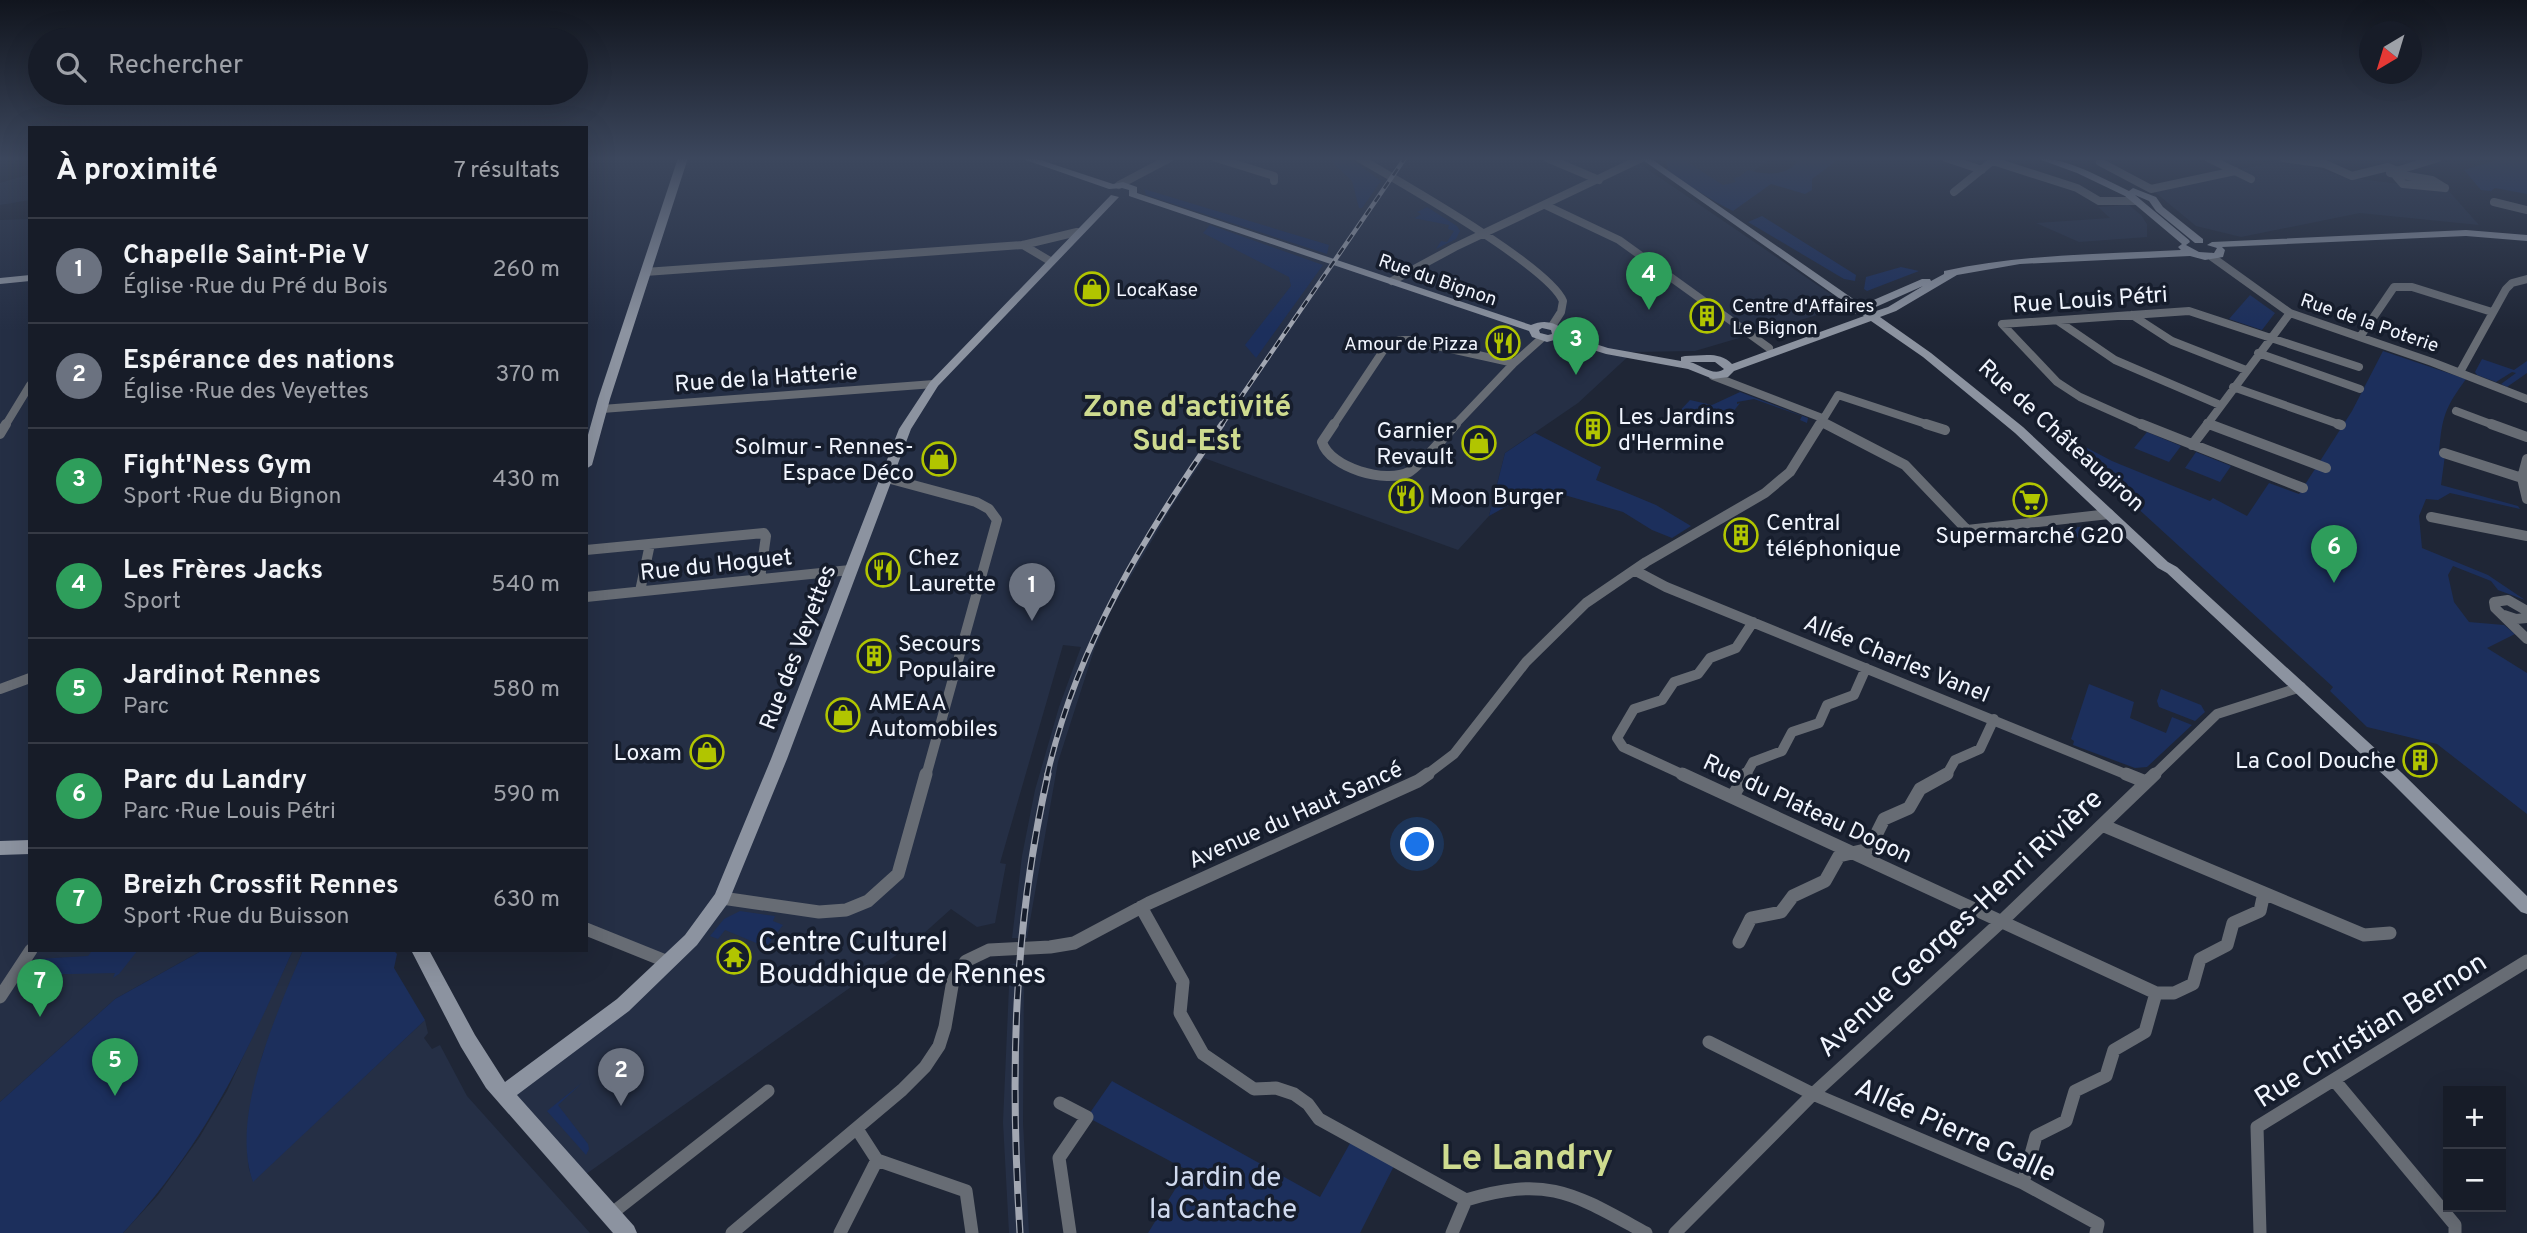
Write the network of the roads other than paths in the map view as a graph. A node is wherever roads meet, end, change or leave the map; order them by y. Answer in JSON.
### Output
{"nodes":[{"id":1,"x":664,"y":216,"type":"edge"},
{"id":2,"x":1092,"y":216,"type":"edge"},
{"id":3,"x":1202,"y":216,"type":"edge"},
{"id":4,"x":1453,"y":216,"type":"edge"},
{"id":5,"x":1522,"y":216,"type":"edge"},
{"id":6,"x":1567,"y":216,"type":"edge"},
{"id":7,"x":1728,"y":216,"type":"edge"},
{"id":8,"x":2156,"y":216,"type":"edge"},
{"id":9,"x":2163,"y":216,"type":"edge"},
{"id":10,"x":1077,"y":232,"type":"junction"},
{"id":11,"x":1483,"y":234,"type":"junction"},
{"id":12,"x":2527,"y":239,"type":"edge"},
{"id":13,"x":2199,"y":241,"type":"junction"},
{"id":14,"x":1041,"y":242,"type":"junction"},
{"id":15,"x":1023,"y":245,"type":"junction"},
{"id":16,"x":2186,"y":247,"type":"junction"},
{"id":17,"x":2215,"y":251,"type":"junction"},
{"id":18,"x":1054,"y":256,"type":"junction"},
{"id":19,"x":645,"y":272,"type":"junction"},
{"id":20,"x":28,"y":278,"type":"edge"},
{"id":21,"x":2527,"y":279,"type":"edge"},
{"id":22,"x":0,"y":281,"type":"edge"},
{"id":23,"x":1392,"y":281,"type":"junction"},
{"id":24,"x":1871,"y":310,"type":"junction"},
{"id":25,"x":2492,"y":312,"type":"junction"},
{"id":26,"x":2290,"y":313,"type":"junction"},
{"id":27,"x":2132,"y":315,"type":"junction"},
{"id":28,"x":2057,"y":321,"type":"junction"},
{"id":29,"x":1533,"y":329,"type":"junction"},
{"id":30,"x":1555,"y":331,"type":"junction"},
{"id":31,"x":2271,"y":337,"type":"junction"},
{"id":32,"x":2360,"y":337,"type":"junction"},
{"id":33,"x":1542,"y":338,"type":"junction"},
{"id":34,"x":1769,"y":348,"type":"junction"},
{"id":35,"x":2258,"y":353,"type":"junction"},
{"id":36,"x":1514,"y":363,"type":"junction"},
{"id":37,"x":1699,"y":363,"type":"junction"},
{"id":38,"x":2359,"y":367,"type":"dead end"},
{"id":39,"x":1727,"y":368,"type":"junction"},
{"id":40,"x":2246,"y":370,"type":"junction"},
{"id":41,"x":2460,"y":372,"type":"junction"},
{"id":42,"x":1713,"y":376,"type":"junction"},
{"id":43,"x":934,"y":384,"type":"junction"},
{"id":44,"x":2233,"y":387,"type":"junction"},
{"id":45,"x":28,"y":388,"type":"edge"},
{"id":46,"x":2360,"y":389,"type":"dead end"},
{"id":47,"x":2527,"y":399,"type":"edge"},
{"id":48,"x":2220,"y":405,"type":"junction"},
{"id":49,"x":602,"y":409,"type":"junction"},
{"id":50,"x":2456,"y":411,"type":"dead end"},
{"id":51,"x":1822,"y":420,"type":"junction"},
{"id":52,"x":2207,"y":423,"type":"junction"},
{"id":53,"x":2341,"y":425,"type":"dead end"},
{"id":54,"x":1945,"y":430,"type":"dead end"},
{"id":55,"x":0,"y":434,"type":"edge"},
{"id":56,"x":2527,"y":437,"type":"edge"},
{"id":57,"x":2192,"y":444,"type":"junction"},
{"id":58,"x":2444,"y":453,"type":"dead end"},
{"id":59,"x":588,"y":458,"type":"edge"},
{"id":60,"x":2527,"y":460,"type":"edge"},
{"id":61,"x":2326,"y":468,"type":"dead end"},
{"id":62,"x":887,"y":478,"type":"junction"},
{"id":63,"x":2522,"y":478,"type":"junction"},
{"id":64,"x":2304,"y":488,"type":"dead end"},
{"id":65,"x":2527,"y":499,"type":"edge"},
{"id":66,"x":2109,"y":514,"type":"junction"},
{"id":67,"x":2431,"y":517,"type":"dead end"},
{"id":68,"x":2527,"y":536,"type":"edge"},
{"id":69,"x":650,"y":544,"type":"junction"},
{"id":70,"x":588,"y":550,"type":"edge"},
{"id":71,"x":850,"y":570,"type":"junction"},
{"id":72,"x":1634,"y":570,"type":"junction"},
{"id":73,"x":2172,"y":570,"type":"junction"},
{"id":74,"x":760,"y":578,"type":"junction"},
{"id":75,"x":640,"y":591,"type":"junction"},
{"id":76,"x":588,"y":597,"type":"edge"},
{"id":77,"x":2527,"y":611,"type":"edge"},
{"id":78,"x":2504,"y":615,"type":"junction"},
{"id":79,"x":2527,"y":618,"type":"edge"},
{"id":80,"x":1753,"y":622,"type":"junction"},
{"id":81,"x":2527,"y":639,"type":"edge"},
{"id":82,"x":1866,"y":668,"type":"junction"},
{"id":83,"x":28,"y":679,"type":"edge"},
{"id":84,"x":2301,"y":687,"type":"junction"},
{"id":85,"x":0,"y":690,"type":"edge"},
{"id":86,"x":1994,"y":719,"type":"junction"},
{"id":87,"x":2146,"y":782,"type":"junction"},
{"id":88,"x":1733,"y":796,"type":"junction"},
{"id":89,"x":2102,"y":825,"type":"junction"},
{"id":90,"x":28,"y":847,"type":"edge"},
{"id":91,"x":0,"y":848,"type":"edge"},
{"id":92,"x":1856,"y":852,"type":"junction"},
{"id":93,"x":2264,"y":893,"type":"junction"},
{"id":94,"x":722,"y":898,"type":"junction"},
{"id":95,"x":1140,"y":907,"type":"junction"},
{"id":96,"x":2527,"y":907,"type":"edge"},
{"id":97,"x":2002,"y":921,"type":"junction"},
{"id":98,"x":588,"y":930,"type":"edge"},
{"id":99,"x":2390,"y":933,"type":"dead end"},
{"id":100,"x":1739,"y":942,"type":"dead end"},
{"id":101,"x":30,"y":952,"type":"edge"},
{"id":102,"x":421,"y":952,"type":"edge"},
{"id":103,"x":668,"y":961,"type":"junction"},
{"id":104,"x":2527,"y":961,"type":"edge"},
{"id":105,"x":2156,"y":993,"type":"junction"},
{"id":106,"x":0,"y":997,"type":"edge"},
{"id":107,"x":1709,"y":1042,"type":"dead end"},
{"id":108,"x":2335,"y":1081,"type":"junction"},
{"id":109,"x":768,"y":1091,"type":"dead end"},
{"id":110,"x":504,"y":1094,"type":"junction"},
{"id":111,"x":1813,"y":1094,"type":"junction"},
{"id":112,"x":1060,"y":1103,"type":"dead end"},
{"id":113,"x":857,"y":1129,"type":"junction"},
{"id":114,"x":877,"y":1160,"type":"junction"},
{"id":115,"x":2023,"y":1182,"type":"junction"},
{"id":116,"x":1466,"y":1200,"type":"junction"},
{"id":117,"x":611,"y":1214,"type":"junction"},
{"id":118,"x":1640,"y":1232,"type":"edge"},
{"id":119,"x":627,"y":1233,"type":"edge"},
{"id":120,"x":733,"y":1233,"type":"edge"},
{"id":121,"x":840,"y":1233,"type":"edge"},
{"id":122,"x":972,"y":1233,"type":"edge"},
{"id":123,"x":1070,"y":1233,"type":"edge"},
{"id":124,"x":1452,"y":1233,"type":"edge"},
{"id":125,"x":1675,"y":1233,"type":"edge"},
{"id":126,"x":2096,"y":1233,"type":"edge"},
{"id":127,"x":2260,"y":1233,"type":"edge"},
{"id":128,"x":2455,"y":1233,"type":"edge"}],
"edges":[{"from":1,"to":19,"type":"street"},
{"from":2,"to":10,"type":"street","name":"Rue des Veyettes"},
{"from":3,"to":23,"type":"street","name":"Rue du Bignon"},
{"from":4,"to":11,"type":"street"},
{"from":5,"to":11,"type":"street"},
{"from":6,"to":34,"type":"street"},
{"from":7,"to":24,"type":"street","name":"Rue de Châteaugiron"},
{"from":8,"to":16,"type":"street"},
{"from":9,"to":13,"type":"street"},
{"from":10,"to":14,"type":"street"},
{"from":10,"to":18,"type":"street","name":"Rue des Veyettes"},
{"from":11,"to":23,"type":"street"},
{"from":11,"to":30,"type":"street"},
{"from":12,"to":17,"type":"street"},
{"from":13,"to":16,"type":"street"},
{"from":13,"to":17,"type":"street"},
{"from":14,"to":15,"type":"street"},
{"from":14,"to":18,"type":"street"},
{"from":15,"to":18,"type":"street"},
{"from":15,"to":19,"type":"street"},
{"from":16,"to":17,"type":"street"},
{"from":16,"to":24,"type":"street"},
{"from":17,"to":26,"type":"street","name":"Rue de la Poterie"},
{"from":18,"to":43,"type":"street","name":"Rue des Veyettes"},
{"from":19,"to":49,"type":"street"},
{"from":20,"to":22,"type":"street"},
{"from":21,"to":25,"type":"street"},
{"from":23,"to":29,"type":"street","name":"Rue du Bignon"},
{"from":24,"to":34,"type":"street"},
{"from":24,"to":39,"type":"street"},
{"from":24,"to":66,"type":"street","name":"Rue de Châteaugiron"},
{"from":24,"to":73,"type":"street","name":"Rue de Châteaugiron"},
{"from":25,"to":32,"type":"street"},
{"from":25,"to":41,"type":"street"},
{"from":26,"to":31,"type":"street"},
{"from":26,"to":32,"type":"street","name":"Rue de la Poterie"},
{"from":27,"to":28,"type":"street","name":"Rue Louis Pétri"},
{"from":27,"to":31,"type":"street","name":"Rue Louis Pétri"},
{"from":27,"to":40,"type":"street"},
{"from":28,"to":48,"type":"street"},
{"from":28,"to":57,"type":"street","name":"Rue Louis Pétri"},
{"from":29,"to":30,"type":"street","name":"Rue du Bignon"},
{"from":29,"to":33,"type":"street","name":"Rue du Bignon"},
{"from":30,"to":33,"type":"street","name":"Rue du Bignon"},
{"from":30,"to":37,"type":"street","name":"Rue du Bignon"},
{"from":31,"to":35,"type":"street"},
{"from":31,"to":38,"type":"street","name":"Rue Louis Pétri"},
{"from":32,"to":41,"type":"street","name":"Rue de la Poterie"},
{"from":33,"to":36,"type":"street"},
{"from":34,"to":39,"type":"street"},
{"from":35,"to":40,"type":"street"},
{"from":35,"to":46,"type":"street"},
{"from":36,"to":36,"type":"street"},
{"from":37,"to":39,"type":"street"},
{"from":37,"to":42,"type":"street"},
{"from":39,"to":42,"type":"street"},
{"from":39,"to":51,"type":"street"},
{"from":40,"to":44,"type":"street"},
{"from":41,"to":47,"type":"street","name":"Rue de la Poterie"},
{"from":42,"to":51,"type":"street"},
{"from":43,"to":49,"type":"street","name":"Rue de la Hatterie"},
{"from":43,"to":62,"type":"street","name":"Rue des Veyettes"},
{"from":44,"to":48,"type":"street"},
{"from":44,"to":53,"type":"street"},
{"from":45,"to":55,"type":"street"},
{"from":48,"to":52,"type":"street"},
{"from":49,"to":59,"type":"street"},
{"from":50,"to":56,"type":"street"},
{"from":51,"to":54,"type":"street","name":"Avenue du Haut Sancé"},
{"from":51,"to":66,"type":"street"},
{"from":51,"to":72,"type":"street","name":"Avenue du Haut Sancé"},
{"from":52,"to":57,"type":"street"},
{"from":52,"to":61,"type":"street"},
{"from":57,"to":64,"type":"street","name":"Rue Louis Pétri"},
{"from":58,"to":63,"type":"street"},
{"from":60,"to":63,"type":"street"},
{"from":62,"to":71,"type":"street","name":"Rue des Veyettes"},
{"from":62,"to":94,"type":"street"},
{"from":63,"to":65,"type":"street"},
{"from":66,"to":73,"type":"street","name":"Rue de Châteaugiron"},
{"from":67,"to":68,"type":"street"},
{"from":69,"to":70,"type":"street"},
{"from":69,"to":74,"type":"street"},
{"from":69,"to":75,"type":"street"},
{"from":71,"to":74,"type":"street","name":"Rue du Hoguet"},
{"from":71,"to":94,"type":"street","name":"Rue des Veyettes"},
{"from":72,"to":80,"type":"street","name":"Allée Charles Vanel"},
{"from":72,"to":95,"type":"street","name":"Avenue du Haut Sancé"},
{"from":73,"to":84,"type":"street","name":"Rue de Châteaugiron"},
{"from":74,"to":75,"type":"street","name":"Rue du Hoguet"},
{"from":75,"to":76,"type":"street","name":"Rue du Hoguet"},
{"from":77,"to":78,"type":"street"},
{"from":78,"to":79,"type":"street"},
{"from":78,"to":81,"type":"street"},
{"from":80,"to":82,"type":"street","name":"Allée Charles Vanel"},
{"from":80,"to":88,"type":"street","name":"Rue du Plateau Dogon"},
{"from":82,"to":86,"type":"street","name":"Allée Charles Vanel"},
{"from":82,"to":88,"type":"street"},
{"from":83,"to":85,"type":"street"},
{"from":84,"to":87,"type":"street","name":"Avenue Georges-Henri Rivière"},
{"from":84,"to":96,"type":"street","name":"Rue de Châteaugiron"},
{"from":86,"to":87,"type":"street","name":"Allée Charles Vanel"},
{"from":86,"to":92,"type":"street"},
{"from":87,"to":89,"type":"street","name":"Avenue Georges-Henri Rivière"},
{"from":88,"to":92,"type":"street","name":"Rue du Plateau Dogon"},
{"from":89,"to":93,"type":"street"},
{"from":89,"to":97,"type":"street","name":"Avenue Georges-Henri Rivière"},
{"from":90,"to":91,"type":"street"},
{"from":92,"to":97,"type":"street","name":"Rue du Plateau Dogon"},
{"from":92,"to":100,"type":"street"},
{"from":93,"to":99,"type":"street"},
{"from":93,"to":105,"type":"street"},
{"from":94,"to":103,"type":"street","name":"Rue des Veyettes"},
{"from":95,"to":113,"type":"street","name":"Avenue du Haut Sancé"},
{"from":95,"to":116,"type":"street"},
{"from":97,"to":105,"type":"street","name":"Rue du Plateau Dogon"},
{"from":97,"to":111,"type":"street","name":"Avenue Georges-Henri Rivière"},
{"from":98,"to":103,"type":"street"},
{"from":101,"to":106,"type":"street"},
{"from":102,"to":110,"type":"street"},
{"from":103,"to":110,"type":"street","name":"Rue des Veyettes"},
{"from":104,"to":108,"type":"street","name":"Rue Christian Bernon"},
{"from":105,"to":115,"type":"street"},
{"from":107,"to":111,"type":"street","name":"Allée Pierre Galle"},
{"from":108,"to":127,"type":"street","name":"Rue Christian Bernon"},
{"from":108,"to":128,"type":"street"},
{"from":109,"to":117,"type":"street"},
{"from":110,"to":117,"type":"street"},
{"from":111,"to":115,"type":"street","name":"Allée Pierre Galle"},
{"from":111,"to":125,"type":"street","name":"Avenue Georges-Henri Rivière"},
{"from":112,"to":123,"type":"street"},
{"from":113,"to":114,"type":"street"},
{"from":113,"to":120,"type":"street"},
{"from":114,"to":121,"type":"street"},
{"from":114,"to":122,"type":"street"},
{"from":115,"to":126,"type":"street","name":"Allée Pierre Galle"},
{"from":116,"to":118,"type":"street"},
{"from":116,"to":124,"type":"street"},
{"from":117,"to":119,"type":"street"}]}
